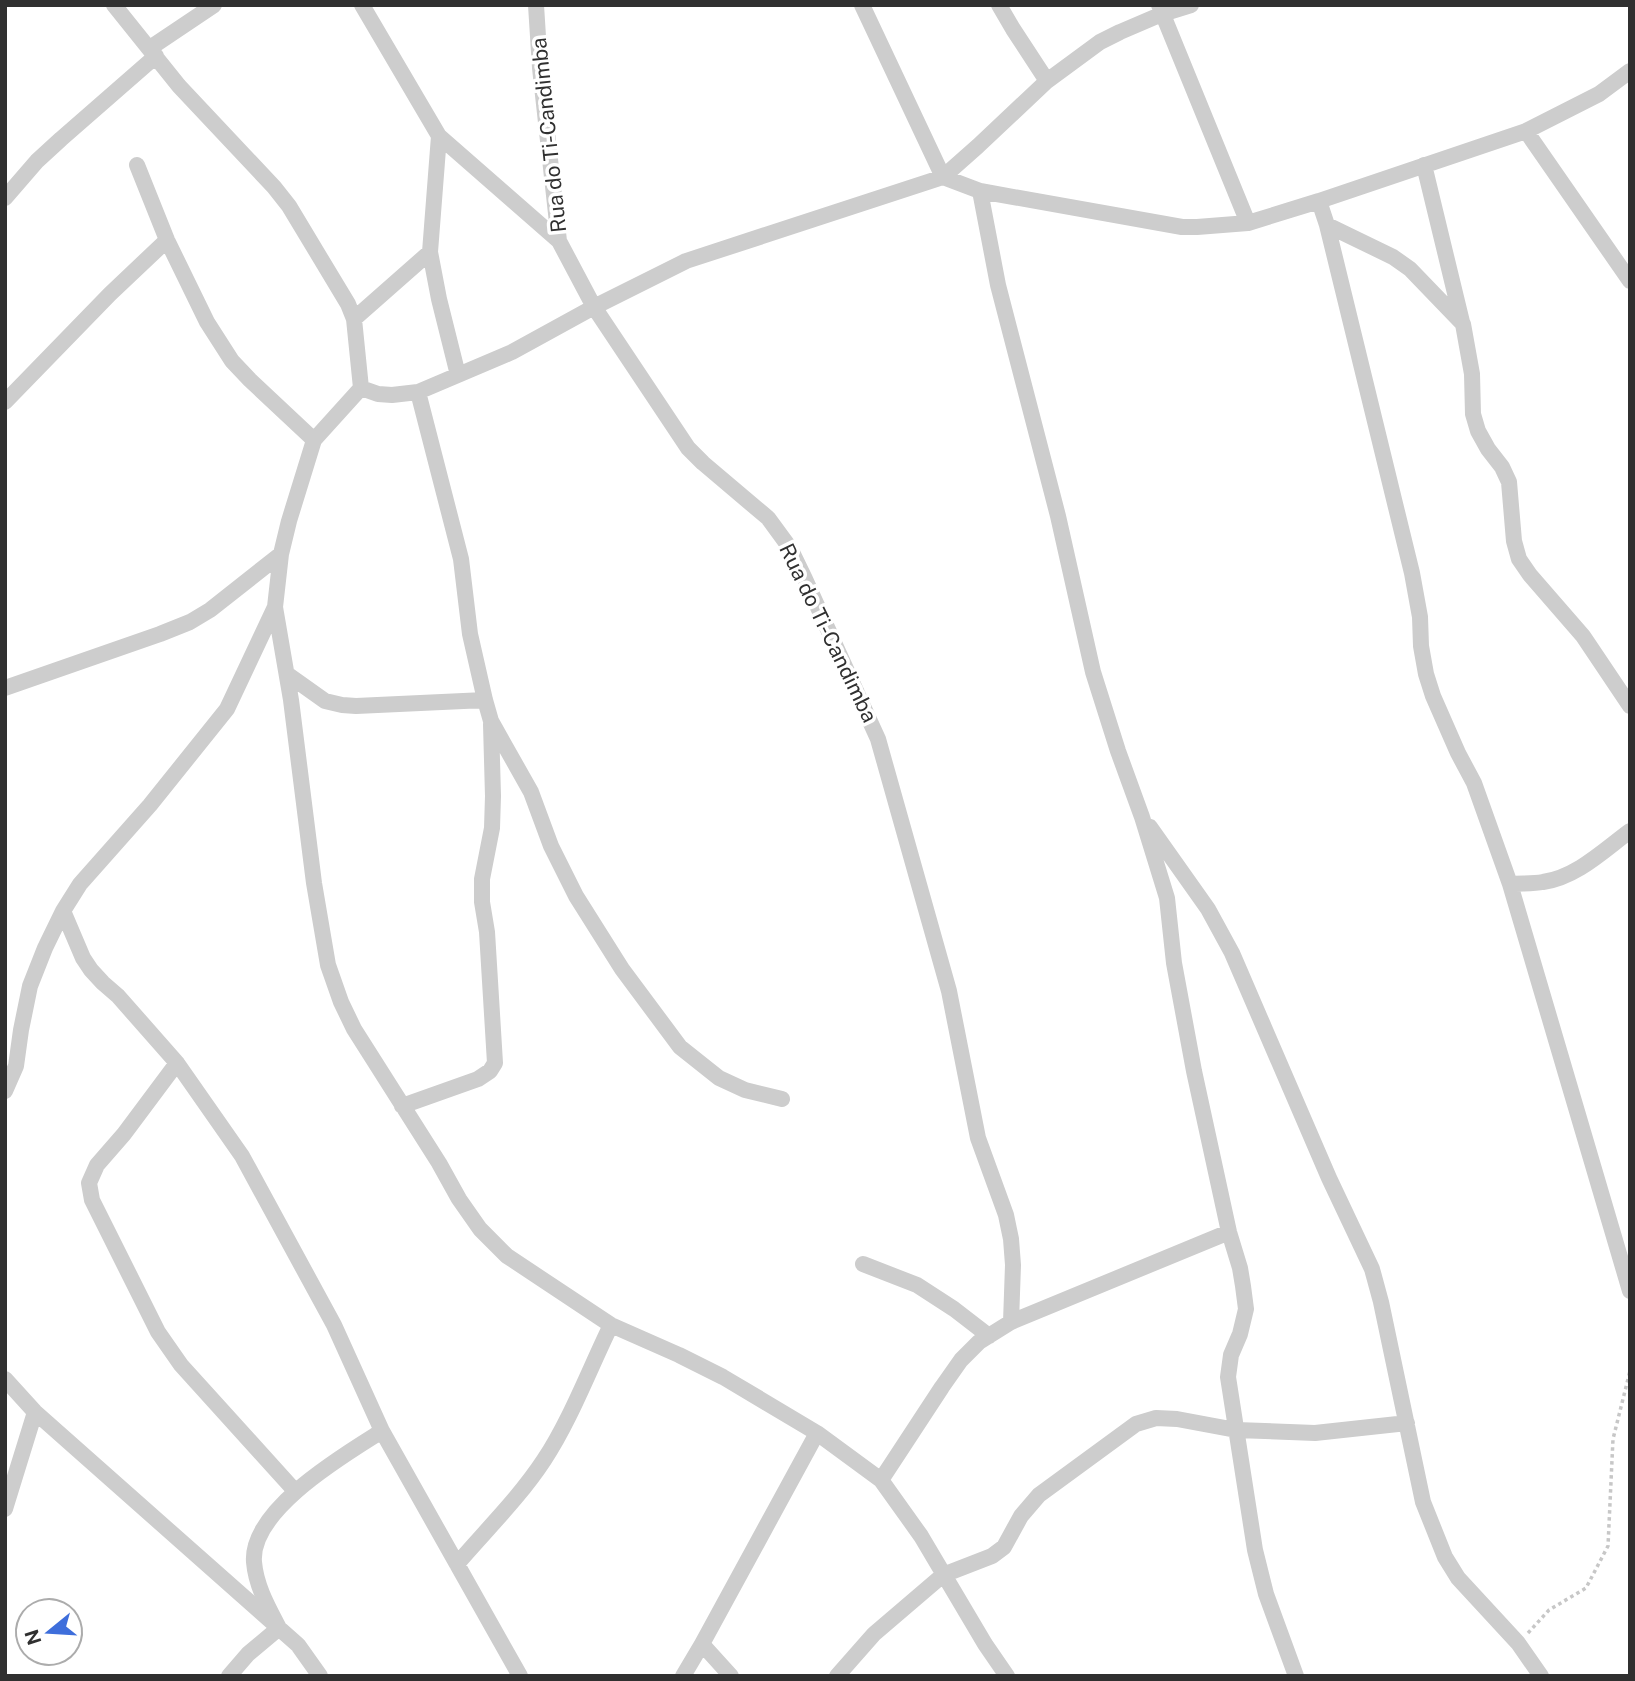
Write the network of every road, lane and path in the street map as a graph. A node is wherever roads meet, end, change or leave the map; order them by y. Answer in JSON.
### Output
{"nodes":[{"id":1,"x":114,"y":5,"type":"edge"},
{"id":2,"x":214,"y":5,"type":"edge"},
{"id":3,"x":362,"y":5,"type":"edge"},
{"id":4,"x":536,"y":5,"type":"edge"},
{"id":5,"x":862,"y":5,"type":"edge"},
{"id":6,"x":999,"y":5,"type":"edge"},
{"id":7,"x":1191,"y":5,"type":"edge"},
{"id":8,"x":1160,"y":10,"type":"edge"},
{"id":9,"x":153,"y":52,"type":"junction"},
{"id":10,"x":1630,"y":71,"type":"edge"},
{"id":11,"x":1047,"y":81,"type":"junction"},
{"id":12,"x":1526,"y":131,"type":"junction"},
{"id":13,"x":439,"y":135,"type":"junction"},
{"id":14,"x":1424,"y":164,"type":"junction"},
{"id":15,"x":137,"y":165,"type":"dead end"},
{"id":16,"x":943,"y":177,"type":"junction"},
{"id":17,"x":980,"y":191,"type":"junction"},
{"id":18,"x":5,"y":198,"type":"edge"},
{"id":19,"x":1319,"y":201,"type":"junction"},
{"id":20,"x":1248,"y":223,"type":"junction"},
{"id":21,"x":1327,"y":225,"type":"junction"},
{"id":22,"x":167,"y":240,"type":"junction"},
{"id":23,"x":559,"y":241,"type":"junction"},
{"id":24,"x":430,"y":252,"type":"junction"},
{"id":25,"x":1630,"y":281,"type":"edge"},
{"id":26,"x":594,"y":307,"type":"junction"},
{"id":27,"x":354,"y":319,"type":"junction"},
{"id":28,"x":1463,"y":324,"type":"junction"},
{"id":29,"x":458,"y":375,"type":"junction"},
{"id":30,"x":362,"y":388,"type":"junction"},
{"id":31,"x":418,"y":392,"type":"junction"},
{"id":32,"x":5,"y":402,"type":"edge"},
{"id":33,"x":314,"y":440,"type":"junction"},
{"id":34,"x":281,"y":554,"type":"junction"},
{"id":35,"x":275,"y":607,"type":"junction"},
{"id":36,"x":287,"y":674,"type":"junction"},
{"id":37,"x":5,"y":688,"type":"edge"},
{"id":38,"x":485,"y":700,"type":"junction"},
{"id":39,"x":1630,"y":706,"type":"edge"},
{"id":40,"x":491,"y":721,"type":"junction"},
{"id":41,"x":1142,"y":817,"type":"junction"},
{"id":42,"x":1630,"y":831,"type":"edge"},
{"id":43,"x":1510,"y":884,"type":"junction"},
{"id":44,"x":63,"y":911,"type":"junction"},
{"id":45,"x":177,"y":1063,"type":"junction"},
{"id":46,"x":5,"y":1091,"type":"edge"},
{"id":47,"x":782,"y":1099,"type":"dead end"},
{"id":48,"x":402,"y":1107,"type":"junction"},
{"id":49,"x":1229,"y":1232,"type":"junction"},
{"id":50,"x":863,"y":1265,"type":"dead end"},
{"id":51,"x":1630,"y":1292,"type":"edge"},
{"id":52,"x":1011,"y":1322,"type":"junction"},
{"id":53,"x":611,"y":1325,"type":"junction"},
{"id":54,"x":989,"y":1336,"type":"junction"},
{"id":55,"x":1630,"y":1371,"type":"edge"},
{"id":56,"x":5,"y":1380,"type":"edge"},
{"id":57,"x":35,"y":1412,"type":"junction"},
{"id":58,"x":1407,"y":1423,"type":"junction"},
{"id":59,"x":1236,"y":1430,"type":"junction"},
{"id":60,"x":382,"y":1431,"type":"junction"},
{"id":61,"x":817,"y":1433,"type":"junction"},
{"id":62,"x":881,"y":1480,"type":"junction"},
{"id":63,"x":295,"y":1491,"type":"junction"},
{"id":64,"x":5,"y":1509,"type":"edge"},
{"id":65,"x":457,"y":1564,"type":"junction"},
{"id":66,"x":943,"y":1575,"type":"junction"},
{"id":67,"x":279,"y":1628,"type":"junction"},
{"id":68,"x":1518,"y":1643,"type":"junction"},
{"id":69,"x":702,"y":1644,"type":"junction"},
{"id":70,"x":229,"y":1676,"type":"edge"},
{"id":71,"x":320,"y":1676,"type":"edge"},
{"id":72,"x":520,"y":1676,"type":"edge"},
{"id":73,"x":683,"y":1676,"type":"edge"},
{"id":74,"x":732,"y":1676,"type":"edge"},
{"id":75,"x":837,"y":1676,"type":"edge"},
{"id":76,"x":1007,"y":1676,"type":"edge"},
{"id":77,"x":1296,"y":1676,"type":"edge"},
{"id":78,"x":1541,"y":1676,"type":"edge"}],
"edges":[{"from":1,"to":9,"type":"street"},
{"from":2,"to":9,"type":"street"},
{"from":3,"to":13,"type":"street"},
{"from":4,"to":23,"type":"street","name":"Rua do Ti-Candimba"},
{"from":5,"to":16,"type":"street"},
{"from":6,"to":11,"type":"street"},
{"from":7,"to":8,"type":"street"},
{"from":8,"to":11,"type":"street"},
{"from":8,"to":20,"type":"street"},
{"from":9,"to":18,"type":"street"},
{"from":9,"to":27,"type":"street"},
{"from":10,"to":12,"type":"street"},
{"from":11,"to":16,"type":"street"},
{"from":12,"to":14,"type":"street"},
{"from":12,"to":25,"type":"street"},
{"from":13,"to":23,"type":"street"},
{"from":13,"to":24,"type":"street"},
{"from":14,"to":19,"type":"street"},
{"from":14,"to":28,"type":"street"},
{"from":15,"to":22,"type":"street"},
{"from":16,"to":17,"type":"street"},
{"from":16,"to":26,"type":"street"},
{"from":17,"to":20,"type":"street"},
{"from":17,"to":41,"type":"street"},
{"from":19,"to":20,"type":"street"},
{"from":19,"to":21,"type":"street"},
{"from":21,"to":28,"type":"street"},
{"from":21,"to":43,"type":"street"},
{"from":22,"to":32,"type":"street"},
{"from":22,"to":33,"type":"street"},
{"from":23,"to":26,"type":"street","name":"Rua do Ti-Candimba"},
{"from":24,"to":27,"type":"street"},
{"from":24,"to":29,"type":"street"},
{"from":26,"to":29,"type":"street"},
{"from":26,"to":52,"type":"street","name":"Rua do Ti-Candimba"},
{"from":27,"to":30,"type":"street"},
{"from":28,"to":39,"type":"street"},
{"from":29,"to":31,"type":"street"},
{"from":30,"to":31,"type":"street"},
{"from":30,"to":33,"type":"street"},
{"from":31,"to":38,"type":"street"},
{"from":33,"to":34,"type":"street"},
{"from":34,"to":35,"type":"street"},
{"from":34,"to":37,"type":"street"},
{"from":35,"to":36,"type":"street"},
{"from":35,"to":44,"type":"street"},
{"from":36,"to":38,"type":"street"},
{"from":36,"to":48,"type":"street"},
{"from":38,"to":40,"type":"street"},
{"from":40,"to":47,"type":"street"},
{"from":40,"to":48,"type":"street"},
{"from":41,"to":49,"type":"street"},
{"from":41,"to":58,"type":"street"},
{"from":42,"to":43,"type":"street"},
{"from":43,"to":51,"type":"street"},
{"from":44,"to":45,"type":"street"},
{"from":44,"to":46,"type":"street"},
{"from":45,"to":60,"type":"street"},
{"from":45,"to":63,"type":"street"},
{"from":48,"to":53,"type":"street"},
{"from":49,"to":52,"type":"street"},
{"from":49,"to":59,"type":"street"},
{"from":50,"to":54,"type":"street"},
{"from":52,"to":54,"type":"street"},
{"from":53,"to":61,"type":"street"},
{"from":53,"to":65,"type":"street"},
{"from":54,"to":62,"type":"street"},
{"from":55,"to":68,"type":"path"},
{"from":56,"to":57,"type":"street"},
{"from":57,"to":64,"type":"street"},
{"from":57,"to":67,"type":"street"},
{"from":58,"to":59,"type":"street"},
{"from":58,"to":68,"type":"street"},
{"from":59,"to":66,"type":"street"},
{"from":59,"to":77,"type":"street"},
{"from":60,"to":63,"type":"street"},
{"from":60,"to":65,"type":"street"},
{"from":61,"to":62,"type":"street"},
{"from":61,"to":69,"type":"street"},
{"from":62,"to":66,"type":"street"},
{"from":63,"to":67,"type":"street"},
{"from":65,"to":72,"type":"street"},
{"from":66,"to":75,"type":"street"},
{"from":66,"to":76,"type":"street"},
{"from":67,"to":70,"type":"street"},
{"from":67,"to":71,"type":"street"},
{"from":68,"to":78,"type":"street"},
{"from":69,"to":73,"type":"street"},
{"from":69,"to":74,"type":"street"}]}
